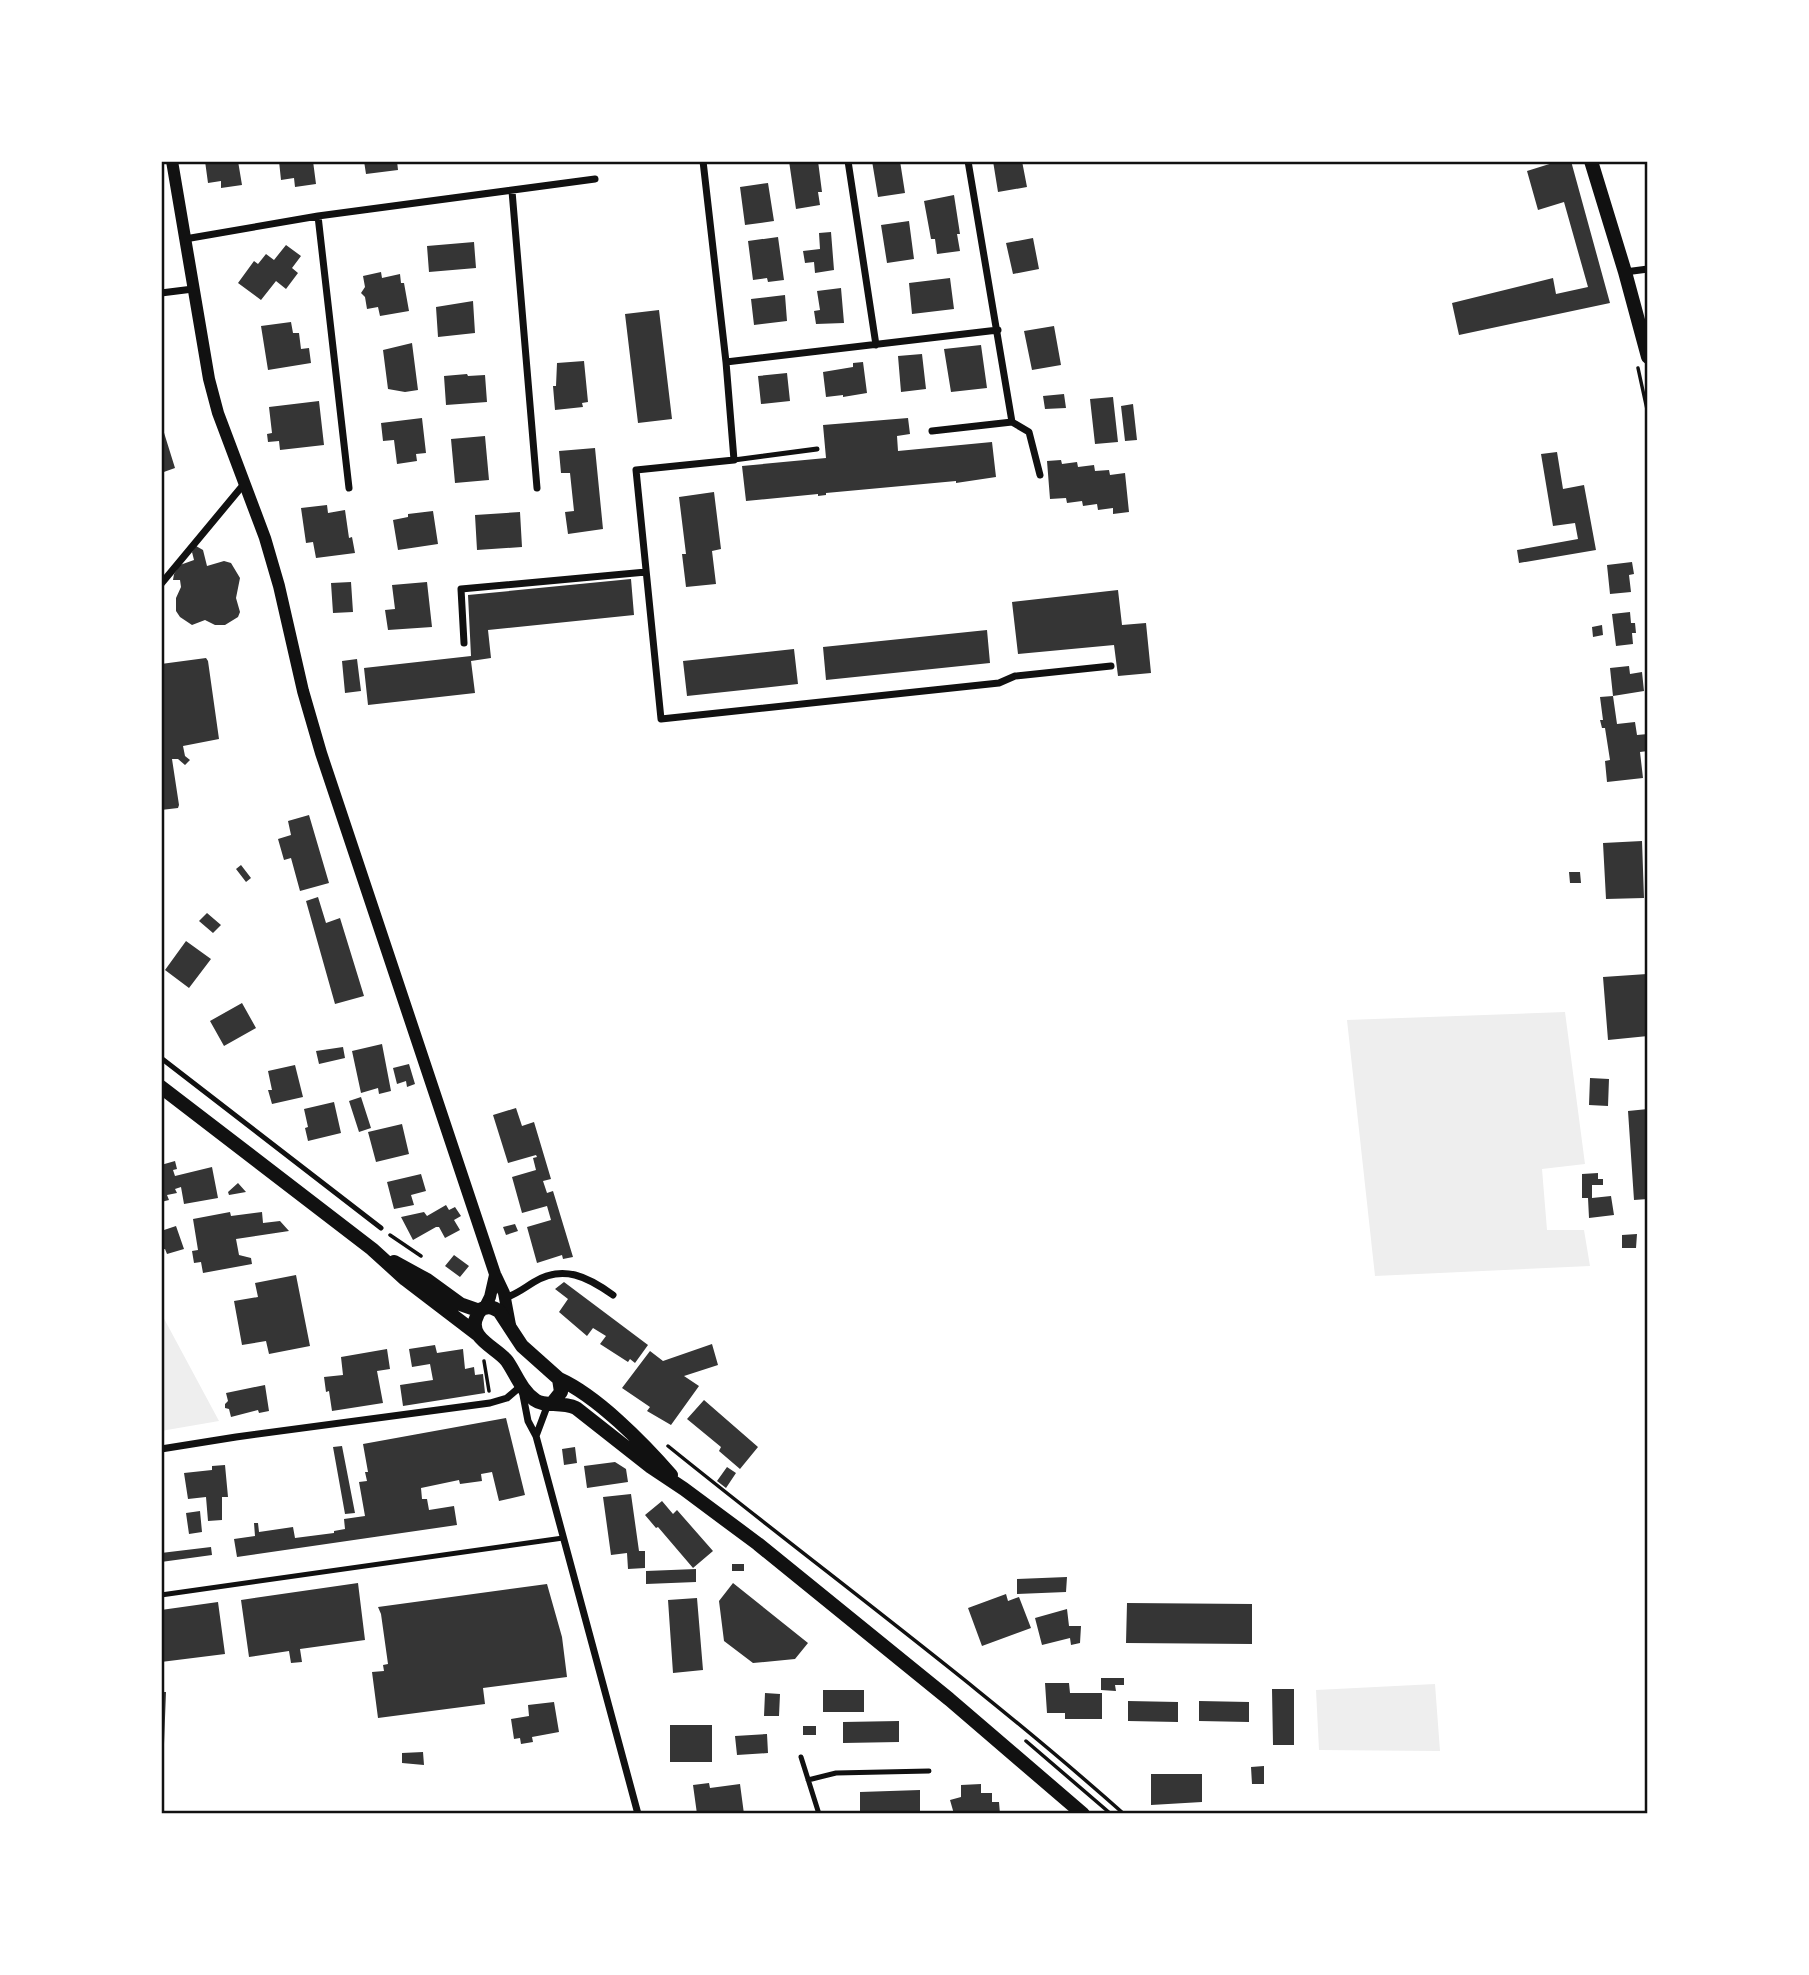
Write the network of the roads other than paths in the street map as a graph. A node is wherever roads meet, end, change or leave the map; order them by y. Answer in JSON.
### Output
{"nodes":[{"id":1,"x":172,"y":161,"type":"edge"},
{"id":2,"x":703,"y":161,"type":"edge"},
{"id":3,"x":848,"y":161,"type":"edge"},
{"id":4,"x":968,"y":161,"type":"edge"},
{"id":5,"x":1591,"y":161,"type":"edge"},
{"id":6,"x":595,"y":179,"type":"dead end"},
{"id":7,"x":512,"y":191,"type":"junction"},
{"id":8,"x":318,"y":215,"type":"junction"},
{"id":9,"x":185,"y":239,"type":"junction"},
{"id":10,"x":1648,"y":268,"type":"edge"},
{"id":11,"x":1625,"y":272,"type":"junction"},
{"id":12,"x":193,"y":289,"type":"junction"},
{"id":13,"x":161,"y":293,"type":"edge"},
{"id":14,"x":998,"y":330,"type":"junction"},
{"id":15,"x":876,"y":345,"type":"junction"},
{"id":16,"x":1648,"y":357,"type":"edge"},
{"id":17,"x":726,"y":362,"type":"junction"},
{"id":18,"x":1012,"y":422,"type":"junction"},
{"id":19,"x":932,"y":431,"type":"dead end"},
{"id":20,"x":817,"y":449,"type":"dead end"},
{"id":21,"x":733,"y":460,"type":"junction"},
{"id":22,"x":1040,"y":475,"type":"dead end"},
{"id":23,"x":244,"y":483,"type":"junction"},
{"id":24,"x":349,"y":488,"type":"dead end"},
{"id":25,"x":537,"y":488,"type":"dead end"},
{"id":26,"x":646,"y":572,"type":"junction"},
{"id":27,"x":161,"y":584,"type":"edge"},
{"id":28,"x":464,"y":643,"type":"dead end"},
{"id":29,"x":1111,"y":666,"type":"dead end"},
{"id":30,"x":161,"y":1058,"type":"edge"},
{"id":31,"x":161,"y":1087,"type":"edge"},
{"id":32,"x":381,"y":1228,"type":"dead end"},
{"id":33,"x":372,"y":1249,"type":"junction"},
{"id":34,"x":495,"y":1274,"type":"junction"},
{"id":35,"x":613,"y":1295,"type":"dead end"},
{"id":36,"x":505,"y":1298,"type":"junction"},
{"id":37,"x":482,"y":1309,"type":"junction"},
{"id":38,"x":510,"y":1325,"type":"junction"},
{"id":39,"x":477,"y":1334,"type":"junction"},
{"id":40,"x":559,"y":1379,"type":"junction"},
{"id":41,"x":521,"y":1386,"type":"junction"},
{"id":42,"x":550,"y":1403,"type":"junction"},
{"id":43,"x":536,"y":1436,"type":"junction"},
{"id":44,"x":161,"y":1449,"type":"edge"},
{"id":45,"x":684,"y":1489,"type":"junction"},
{"id":46,"x":563,"y":1538,"type":"junction"},
{"id":47,"x":161,"y":1595,"type":"edge"},
{"id":48,"x":801,"y":1758,"type":"dead end"},
{"id":49,"x":929,"y":1772,"type":"dead end"},
{"id":50,"x":808,"y":1780,"type":"junction"},
{"id":51,"x":638,"y":1814,"type":"edge"},
{"id":52,"x":819,"y":1814,"type":"edge"},
{"id":53,"x":1083,"y":1814,"type":"edge"}],
"edges":[{"from":1,"to":9,"type":"street"},
{"from":2,"to":17,"type":"street"},
{"from":3,"to":15,"type":"street"},
{"from":4,"to":14,"type":"street"},
{"from":5,"to":11,"type":"main road"},
{"from":6,"to":7,"type":"street"},
{"from":7,"to":8,"type":"street"},
{"from":7,"to":25,"type":"street"},
{"from":8,"to":9,"type":"street"},
{"from":8,"to":24,"type":"street"},
{"from":9,"to":12,"type":"street"},
{"from":10,"to":11,"type":"street"},
{"from":11,"to":16,"type":"main road"},
{"from":12,"to":13,"type":"street"},
{"from":12,"to":23,"type":"street"},
{"from":14,"to":15,"type":"street"},
{"from":14,"to":18,"type":"street"},
{"from":15,"to":17,"type":"street"},
{"from":17,"to":21,"type":"street"},
{"from":18,"to":19,"type":"street"},
{"from":18,"to":22,"type":"street"},
{"from":20,"to":21,"type":"lane"},
{"from":21,"to":26,"type":"street"},
{"from":23,"to":27,"type":"street"},
{"from":23,"to":34,"type":"street"},
{"from":26,"to":28,"type":"street"},
{"from":26,"to":29,"type":"street"},
{"from":30,"to":32,"type":"lane"},
{"from":31,"to":33,"type":"main road"},
{"from":33,"to":37,"type":"main road"},
{"from":33,"to":39,"type":"main road"},
{"from":34,"to":36,"type":"street"},
{"from":34,"to":37,"type":"street"},
{"from":35,"to":36,"type":"street"},
{"from":36,"to":38,"type":"street"},
{"from":37,"to":38,"type":"main road"},
{"from":37,"to":39,"type":"main road"},
{"from":38,"to":40,"type":"main road"},
{"from":39,"to":41,"type":"main road"},
{"from":40,"to":42,"type":"main road"},
{"from":40,"to":45,"type":"main road"},
{"from":41,"to":42,"type":"main road"},
{"from":41,"to":43,"type":"street"},
{"from":41,"to":44,"type":"street"},
{"from":42,"to":43,"type":"street"},
{"from":42,"to":45,"type":"main road"},
{"from":43,"to":46,"type":"street"},
{"from":45,"to":53,"type":"main road"},
{"from":46,"to":47,"type":"lane"},
{"from":46,"to":51,"type":"street"},
{"from":48,"to":50,"type":"lane"},
{"from":49,"to":50,"type":"lane"},
{"from":50,"to":52,"type":"lane"}]}
